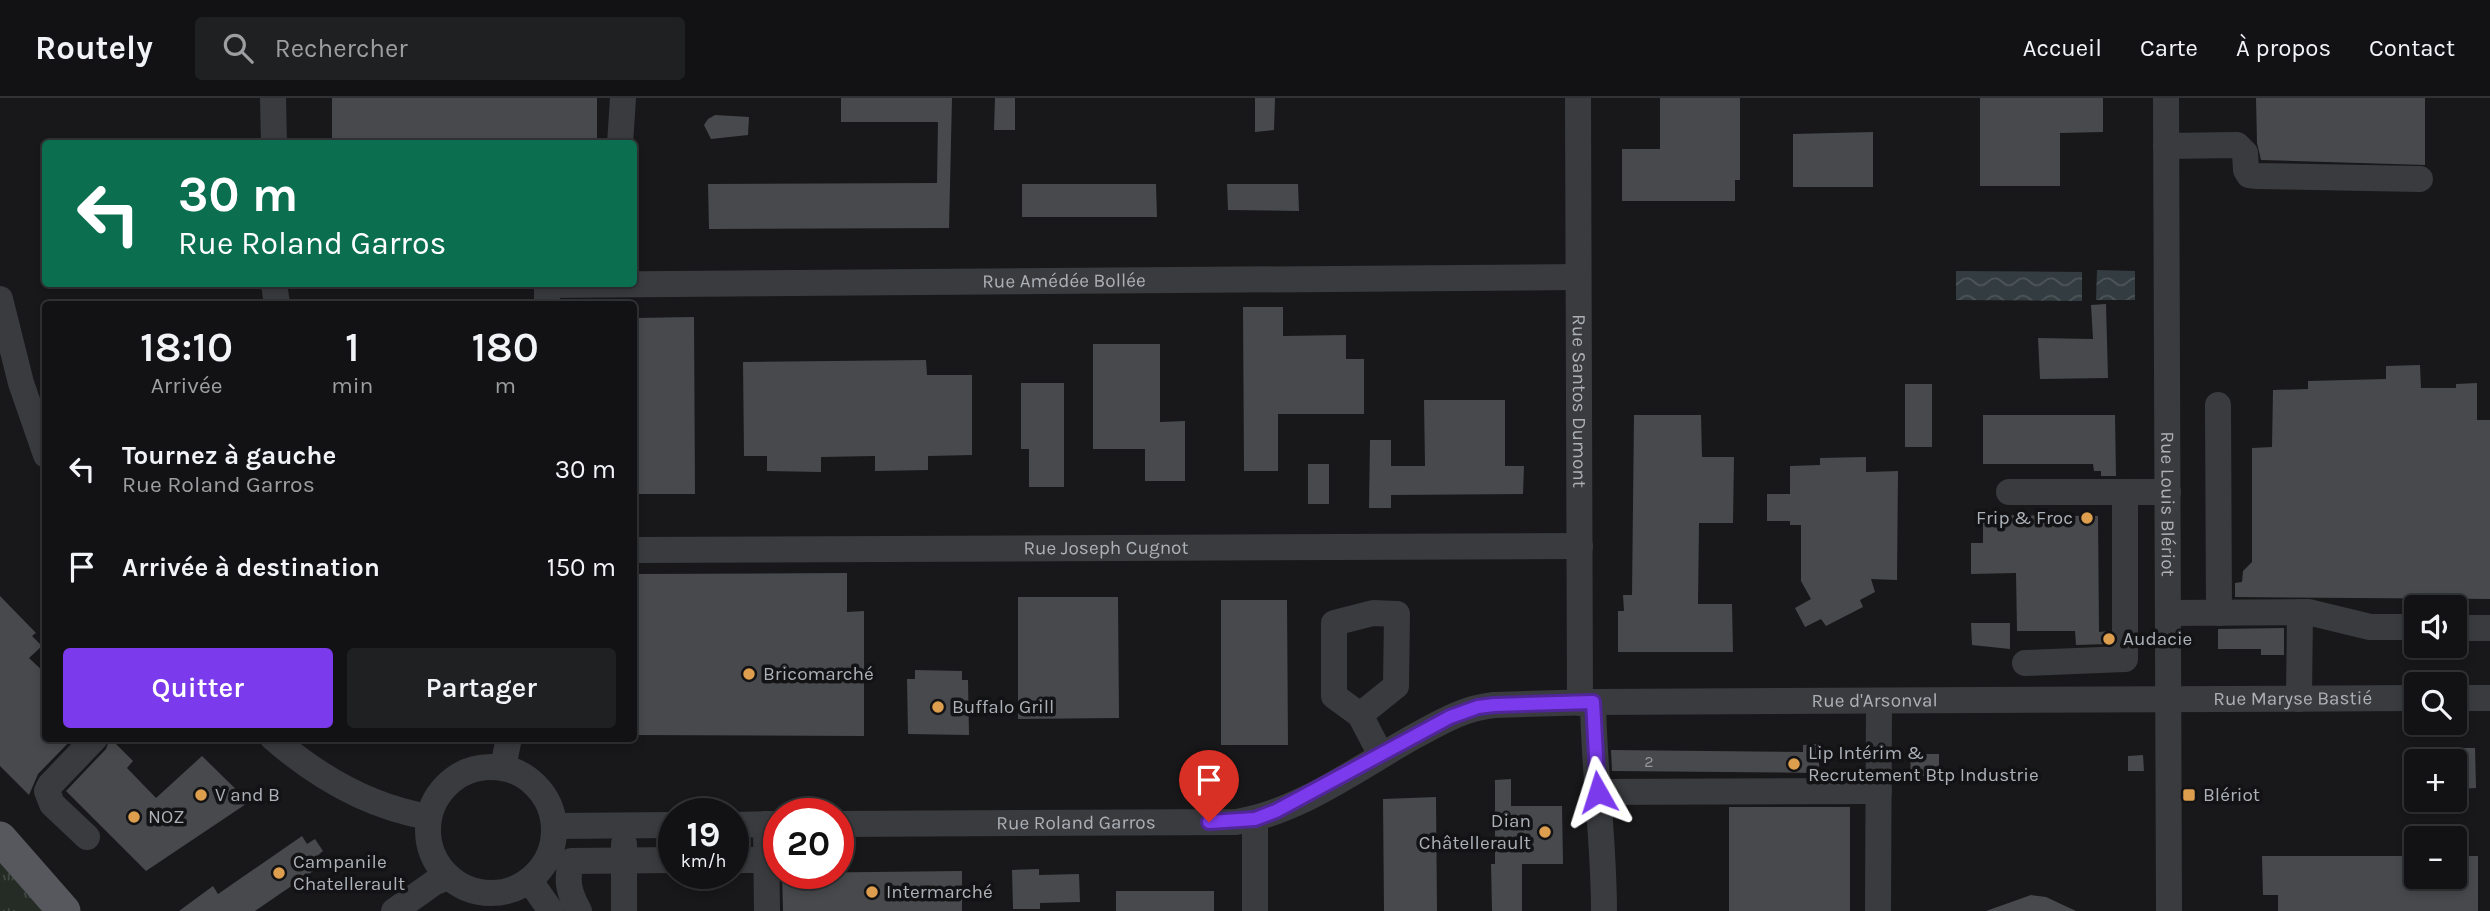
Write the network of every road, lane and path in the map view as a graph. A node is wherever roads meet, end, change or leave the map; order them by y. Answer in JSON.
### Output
{"nodes":[{"id":1,"x":274,"y":98,"type":"edge"},
{"id":2,"x":623,"y":98,"type":"edge"},
{"id":3,"x":1577,"y":98,"type":"edge"},
{"id":4,"x":2166,"y":98,"type":"edge"},
{"id":5,"x":274,"y":140,"type":"edge"},
{"id":6,"x":620,"y":140,"type":"edge"},
{"id":7,"x":2166,"y":146,"type":"junction"},
{"id":8,"x":2420,"y":178,"type":"dead end"},
{"id":9,"x":1578,"y":277,"type":"junction"},
{"id":10,"x":547,"y":295,"type":"edge"},
{"id":11,"x":0,"y":299,"type":"edge"},
{"id":12,"x":10,"y":387,"type":"edge"},
{"id":13,"x":2218,"y":405,"type":"dead end"},
{"id":14,"x":42,"y":447,"type":"edge"},
{"id":15,"x":2009,"y":492,"type":"dead end"},
{"id":16,"x":2125,"y":492,"type":"junction"},
{"id":17,"x":2168,"y":492,"type":"junction"},
{"id":18,"x":1580,"y":546,"type":"junction"},
{"id":19,"x":637,"y":550,"type":"edge"},
{"id":20,"x":2219,"y":612,"type":"junction"},
{"id":21,"x":2300,"y":612,"type":"junction"},
{"id":22,"x":2168,"y":613,"type":"junction"},
{"id":23,"x":2404,"y":627,"type":"edge"},
{"id":24,"x":2467,"y":628,"type":"edge"},
{"id":25,"x":2490,"y":628,"type":"edge"},
{"id":26,"x":2025,"y":663,"type":"dead end"},
{"id":27,"x":2404,"y":698,"type":"edge"},
{"id":28,"x":2467,"y":698,"type":"edge"},
{"id":29,"x":2490,"y":698,"type":"edge"},
{"id":30,"x":2299,"y":699,"type":"junction"},
{"id":31,"x":2169,"y":700,"type":"junction"},
{"id":32,"x":1879,"y":701,"type":"junction"},
{"id":33,"x":1586,"y":702,"type":"junction"},
{"id":34,"x":1360,"y":715,"type":"dead end"},
{"id":35,"x":91,"y":742,"type":"edge"},
{"id":36,"x":278,"y":742,"type":"edge"},
{"id":37,"x":508,"y":742,"type":"edge"},
{"id":38,"x":1381,"y":755,"type":"junction"},
{"id":39,"x":503,"y":767,"type":"junction"},
{"id":40,"x":1879,"y":791,"type":"junction"},
{"id":41,"x":1598,"y":792,"type":"junction"},
{"id":42,"x":429,"y":817,"type":"junction"},
{"id":43,"x":1255,"y":819,"type":"junction"},
{"id":44,"x":854,"y":824,"type":"edge"},
{"id":45,"x":624,"y":825,"type":"junction"},
{"id":46,"x":658,"y":825,"type":"edge"},
{"id":47,"x":555,"y":826,"type":"junction"},
{"id":48,"x":0,"y":838,"type":"edge"},
{"id":49,"x":87,"y":838,"type":"dead end"},
{"id":50,"x":624,"y":860,"type":"junction"},
{"id":51,"x":658,"y":860,"type":"edge"},
{"id":52,"x":449,"y":877,"type":"junction"},
{"id":53,"x":530,"y":881,"type":"junction"},
{"id":54,"x":767,"y":889,"type":"edge"},
{"id":55,"x":64,"y":911,"type":"edge"},
{"id":56,"x":394,"y":911,"type":"edge"},
{"id":57,"x":551,"y":911,"type":"edge"},
{"id":58,"x":579,"y":911,"type":"edge"},
{"id":59,"x":624,"y":911,"type":"edge"},
{"id":60,"x":767,"y":911,"type":"edge"},
{"id":61,"x":1255,"y":911,"type":"edge"},
{"id":62,"x":1604,"y":911,"type":"edge"},
{"id":63,"x":1878,"y":911,"type":"edge"},
{"id":64,"x":2169,"y":911,"type":"edge"}],
"edges":[{"from":1,"to":5,"type":"street"},
{"from":2,"to":6,"type":"street"},
{"from":3,"to":9,"type":"street","name":"Rue Santos Dumont"},
{"from":4,"to":7,"type":"street","name":"Rue Louis Blériot"},
{"from":7,"to":8,"type":"street"},
{"from":7,"to":17,"type":"street","name":"Rue Louis Blériot"},
{"from":9,"to":10,"type":"street","name":"Rue Amédée Bollée"},
{"from":9,"to":18,"type":"street","name":"Rue Santos Dumont"},
{"from":11,"to":12,"type":"street"},
{"from":12,"to":14,"type":"street"},
{"from":13,"to":20,"type":"street"},
{"from":15,"to":16,"type":"street"},
{"from":16,"to":17,"type":"street"},
{"from":16,"to":26,"type":"street"},
{"from":17,"to":22,"type":"street","name":"Rue Louis Blériot"},
{"from":18,"to":19,"type":"street","name":"Rue Joseph Cugnot"},
{"from":18,"to":33,"type":"street","name":"Rue Santos Dumont"},
{"from":20,"to":21,"type":"street"},
{"from":20,"to":22,"type":"street"},
{"from":21,"to":23,"type":"street"},
{"from":21,"to":30,"type":"street"},
{"from":22,"to":31,"type":"street","name":"Rue Louis Blériot"},
{"from":24,"to":25,"type":"street"},
{"from":27,"to":30,"type":"street","name":"Rue Maryse Bastié"},
{"from":28,"to":29,"type":"street"},
{"from":30,"to":31,"type":"street","name":"Rue Maryse Bastié"},
{"from":31,"to":32,"type":"street","name":"Rue d'Arsonval"},
{"from":31,"to":64,"type":"street","name":"Rue Louis Blériot"},
{"from":32,"to":33,"type":"street","name":"Rue d'Arsonval"},
{"from":32,"to":40,"type":"street"},
{"from":33,"to":38,"type":"street","name":"Rue Roland Garros"},
{"from":33,"to":41,"type":"street","name":"Rue Santos Dumont"},
{"from":34,"to":38,"type":"street"},
{"from":35,"to":49,"type":"street"},
{"from":36,"to":42,"type":"street"},
{"from":37,"to":39,"type":"street"},
{"from":38,"to":43,"type":"street","name":"Rue Roland Garros"},
{"from":39,"to":42,"type":"street"},
{"from":39,"to":47,"type":"street"},
{"from":40,"to":41,"type":"street"},
{"from":40,"to":63,"type":"street"},
{"from":41,"to":62,"type":"street","name":"Rue Santos Dumont"},
{"from":42,"to":52,"type":"street"},
{"from":43,"to":44,"type":"street","name":"Rue Roland Garros"},
{"from":43,"to":61,"type":"street"},
{"from":45,"to":46,"type":"street"},
{"from":45,"to":47,"type":"street"},
{"from":45,"to":50,"type":"street"},
{"from":47,"to":53,"type":"street"},
{"from":48,"to":55,"type":"main road"},
{"from":50,"to":51,"type":"street"},
{"from":50,"to":58,"type":"street"},
{"from":50,"to":59,"type":"street"},
{"from":52,"to":53,"type":"street"},
{"from":52,"to":56,"type":"street"},
{"from":53,"to":57,"type":"street"},
{"from":54,"to":60,"type":"street"}]}
